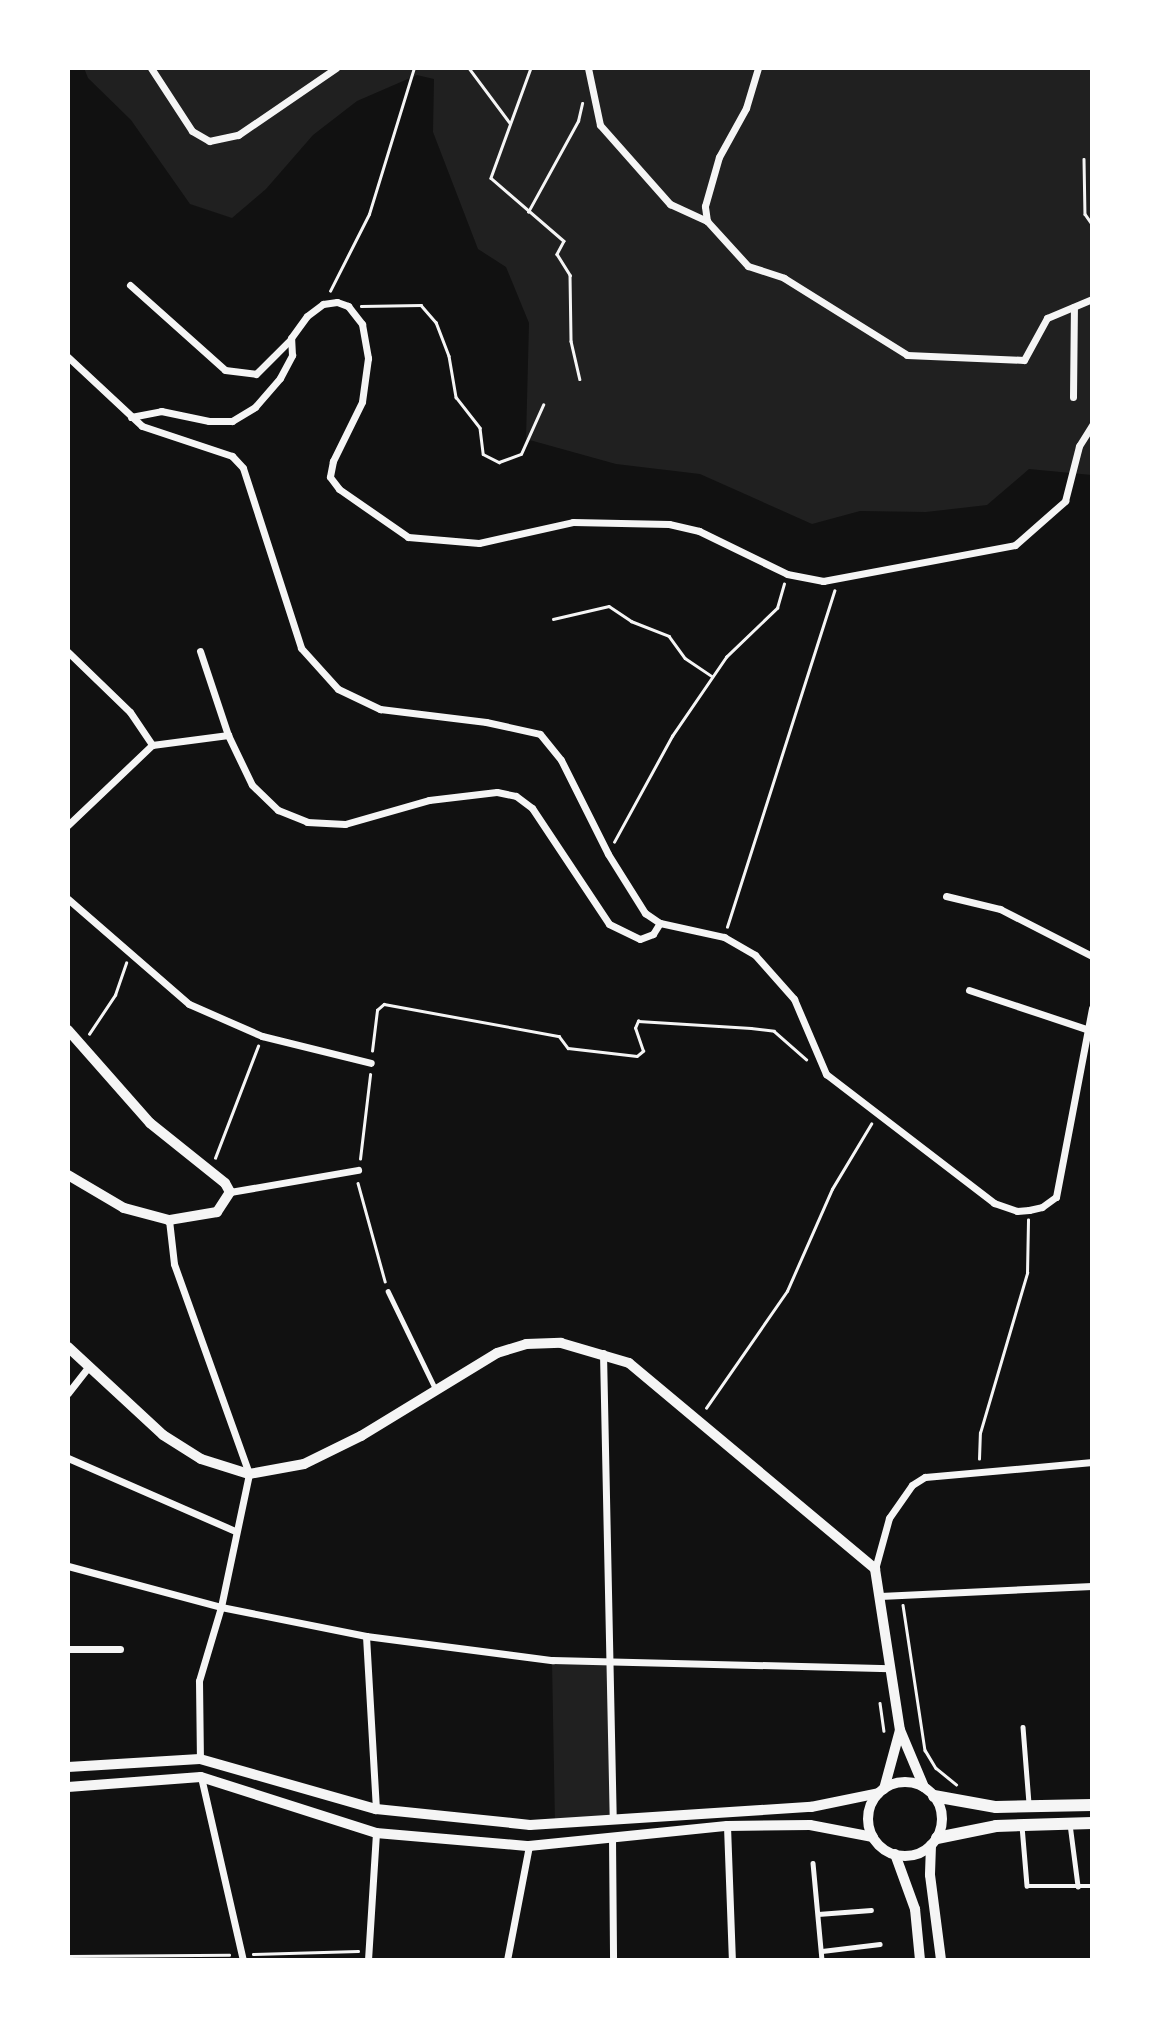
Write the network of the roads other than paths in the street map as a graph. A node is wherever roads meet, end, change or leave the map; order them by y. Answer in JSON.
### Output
{"nodes":[{"id":1,"x":150,"y":68,"type":"edge"},
{"id":2,"x":336,"y":68,"type":"edge"},
{"id":3,"x":588,"y":68,"type":"edge"},
{"id":4,"x":758,"y":68,"type":"edge"},
{"id":5,"x":707,"y":221,"type":"junction"},
{"id":6,"x":130,"y":285,"type":"dead end"},
{"id":7,"x":1092,"y":299,"type":"edge"},
{"id":8,"x":1074,"y":307,"type":"junction"},
{"id":9,"x":291,"y":338,"type":"junction"},
{"id":10,"x":68,"y":357,"type":"edge"},
{"id":11,"x":1073,"y":397,"type":"dead end"},
{"id":12,"x":131,"y":416,"type":"junction"},
{"id":13,"x":1092,"y":425,"type":"edge"},
{"id":14,"x":200,"y":651,"type":"dead end"},
{"id":15,"x":68,"y":652,"type":"edge"},
{"id":16,"x":229,"y":736,"type":"junction"},
{"id":17,"x":152,"y":746,"type":"junction"},
{"id":18,"x":68,"y":825,"type":"edge"},
{"id":19,"x":946,"y":896,"type":"dead end"},
{"id":20,"x":68,"y":899,"type":"edge"},
{"id":21,"x":660,"y":923,"type":"junction"},
{"id":22,"x":1092,"y":956,"type":"edge"},
{"id":23,"x":969,"y":990,"type":"dead end"},
{"id":24,"x":1092,"y":1008,"type":"edge"},
{"id":25,"x":1086,"y":1029,"type":"junction"},
{"id":26,"x":68,"y":1030,"type":"edge"},
{"id":27,"x":371,"y":1063,"type":"road end"},
{"id":28,"x":358,"y":1170,"type":"road end"},
{"id":29,"x":68,"y":1175,"type":"edge"},
{"id":30,"x":230,"y":1192,"type":"junction"},
{"id":31,"x":169,"y":1220,"type":"junction"},
{"id":32,"x":388,"y":1291,"type":"road end"},
{"id":33,"x":68,"y":1348,"type":"edge"},
{"id":34,"x":603,"y":1353,"type":"junction"},
{"id":35,"x":88,"y":1367,"type":"junction"},
{"id":36,"x":436,"y":1391,"type":"junction"},
{"id":37,"x":68,"y":1393,"type":"edge"},
{"id":38,"x":68,"y":1458,"type":"edge"},
{"id":39,"x":1092,"y":1462,"type":"edge"},
{"id":40,"x":249,"y":1474,"type":"junction"},
{"id":41,"x":235,"y":1531,"type":"junction"},
{"id":42,"x":68,"y":1566,"type":"edge"},
{"id":43,"x":876,"y":1573,"type":"junction"},
{"id":44,"x":1092,"y":1586,"type":"edge"},
{"id":45,"x":880,"y":1596,"type":"junction"},
{"id":46,"x":221,"y":1606,"type":"junction"},
{"id":47,"x":366,"y":1636,"type":"junction"},
{"id":48,"x":68,"y":1649,"type":"edge"},
{"id":49,"x":120,"y":1649,"type":"dead end"},
{"id":50,"x":610,"y":1665,"type":"junction"},
{"id":51,"x":890,"y":1668,"type":"junction"},
{"id":52,"x":1023,"y":1727,"type":"dead end"},
{"id":53,"x":900,"y":1730,"type":"junction"},
{"id":54,"x":200,"y":1759,"type":"junction"},
{"id":55,"x":68,"y":1768,"type":"edge"},
{"id":56,"x":201,"y":1777,"type":"junction"},
{"id":57,"x":68,"y":1787,"type":"edge"},
{"id":58,"x":882,"y":1791,"type":"junction"},
{"id":59,"x":929,"y":1792,"type":"junction"},
{"id":60,"x":1030,"y":1805,"type":"junction"},
{"id":61,"x":1092,"y":1805,"type":"edge"},
{"id":62,"x":376,"y":1809,"type":"junction"},
{"id":63,"x":612,"y":1818,"type":"junction"},
{"id":64,"x":1070,"y":1823,"type":"junction"},
{"id":65,"x":1092,"y":1823,"type":"edge"},
{"id":66,"x":1021,"y":1825,"type":"junction"},
{"id":67,"x":727,"y":1826,"type":"junction"},
{"id":68,"x":376,"y":1833,"type":"junction"},
{"id":69,"x":873,"y":1837,"type":"junction"},
{"id":70,"x":612,"y":1838,"type":"junction"},
{"id":71,"x":934,"y":1841,"type":"junction"},
{"id":72,"x":528,"y":1846,"type":"junction"},
{"id":73,"x":895,"y":1854,"type":"junction"},
{"id":74,"x":813,"y":1863,"type":"dead end"},
{"id":75,"x":1078,"y":1886,"type":"junction"},
{"id":76,"x":1092,"y":1886,"type":"edge"},
{"id":77,"x":871,"y":1909,"type":"dead end"},
{"id":78,"x":818,"y":1914,"type":"junction"},
{"id":79,"x":880,"y":1944,"type":"dead end"},
{"id":80,"x":822,"y":1951,"type":"junction"},
{"id":81,"x":243,"y":1957,"type":"edge"},
{"id":82,"x":368,"y":1960,"type":"edge"},
{"id":83,"x":507,"y":1960,"type":"edge"},
{"id":84,"x":612,"y":1960,"type":"edge"},
{"id":85,"x":732,"y":1960,"type":"edge"},
{"id":86,"x":822,"y":1960,"type":"edge"},
{"id":87,"x":920,"y":1960,"type":"edge"},
{"id":88,"x":941,"y":1960,"type":"edge"}],
"edges":[{"from":1,"to":2,"type":"street"},
{"from":3,"to":5,"type":"street"},
{"from":4,"to":5,"type":"street"},
{"from":5,"to":8,"type":"street"},
{"from":6,"to":9,"type":"street"},
{"from":7,"to":8,"type":"street"},
{"from":8,"to":11,"type":"street"},
{"from":9,"to":12,"type":"street"},
{"from":9,"to":13,"type":"street"},
{"from":10,"to":12,"type":"street"},
{"from":12,"to":21,"type":"street"},
{"from":14,"to":16,"type":"street"},
{"from":15,"to":17,"type":"street"},
{"from":16,"to":17,"type":"street"},
{"from":16,"to":21,"type":"street"},
{"from":17,"to":18,"type":"street"},
{"from":19,"to":22,"type":"street"},
{"from":20,"to":27,"type":"street"},
{"from":21,"to":25,"type":"street"},
{"from":23,"to":25,"type":"street"},
{"from":24,"to":25,"type":"street"},
{"from":26,"to":30,"type":"street"},
{"from":28,"to":30,"type":"street"},
{"from":29,"to":31,"type":"street"},
{"from":30,"to":31,"type":"street"},
{"from":31,"to":40,"type":"street"},
{"from":32,"to":36,"type":"lane"},
{"from":33,"to":35,"type":"street"},
{"from":34,"to":36,"type":"street"},
{"from":34,"to":43,"type":"street"},
{"from":34,"to":50,"type":"street"},
{"from":35,"to":37,"type":"street"},
{"from":35,"to":40,"type":"street"},
{"from":36,"to":40,"type":"street"},
{"from":38,"to":41,"type":"street"},
{"from":39,"to":43,"type":"street"},
{"from":40,"to":41,"type":"street"},
{"from":41,"to":46,"type":"street"},
{"from":42,"to":46,"type":"street"},
{"from":43,"to":45,"type":"street"},
{"from":44,"to":45,"type":"street"},
{"from":45,"to":51,"type":"street"},
{"from":46,"to":47,"type":"street"},
{"from":46,"to":54,"type":"street"},
{"from":47,"to":50,"type":"street"},
{"from":47,"to":62,"type":"street"},
{"from":48,"to":49,"type":"street"},
{"from":50,"to":51,"type":"street"},
{"from":50,"to":63,"type":"street"},
{"from":51,"to":53,"type":"street"},
{"from":52,"to":60,"type":"lane"},
{"from":53,"to":58,"type":"street"},
{"from":53,"to":59,"type":"street"},
{"from":54,"to":55,"type":"street"},
{"from":54,"to":62,"type":"street"},
{"from":56,"to":57,"type":"street"},
{"from":56,"to":68,"type":"street"},
{"from":56,"to":81,"type":"street"},
{"from":58,"to":59,"type":"street"},
{"from":58,"to":63,"type":"street"},
{"from":58,"to":69,"type":"street"},
{"from":59,"to":60,"type":"main road"},
{"from":59,"to":71,"type":"street"},
{"from":60,"to":61,"type":"main road"},
{"from":62,"to":63,"type":"street"},
{"from":64,"to":65,"type":"main road"},
{"from":64,"to":66,"type":"main road"},
{"from":64,"to":75,"type":"lane"},
{"from":66,"to":71,"type":"main road"},
{"from":66,"to":75,"type":"lane"},
{"from":67,"to":69,"type":"street"},
{"from":67,"to":70,"type":"street"},
{"from":67,"to":85,"type":"street"},
{"from":68,"to":72,"type":"street"},
{"from":68,"to":82,"type":"street"},
{"from":69,"to":73,"type":"street"},
{"from":70,"to":72,"type":"street"},
{"from":70,"to":84,"type":"street"},
{"from":71,"to":73,"type":"street"},
{"from":71,"to":88,"type":"street"},
{"from":72,"to":83,"type":"street"},
{"from":73,"to":87,"type":"street"},
{"from":74,"to":78,"type":"lane"},
{"from":75,"to":76,"type":"lane"},
{"from":77,"to":78,"type":"lane"},
{"from":78,"to":80,"type":"lane"},
{"from":79,"to":80,"type":"lane"},
{"from":80,"to":86,"type":"lane"}]}
